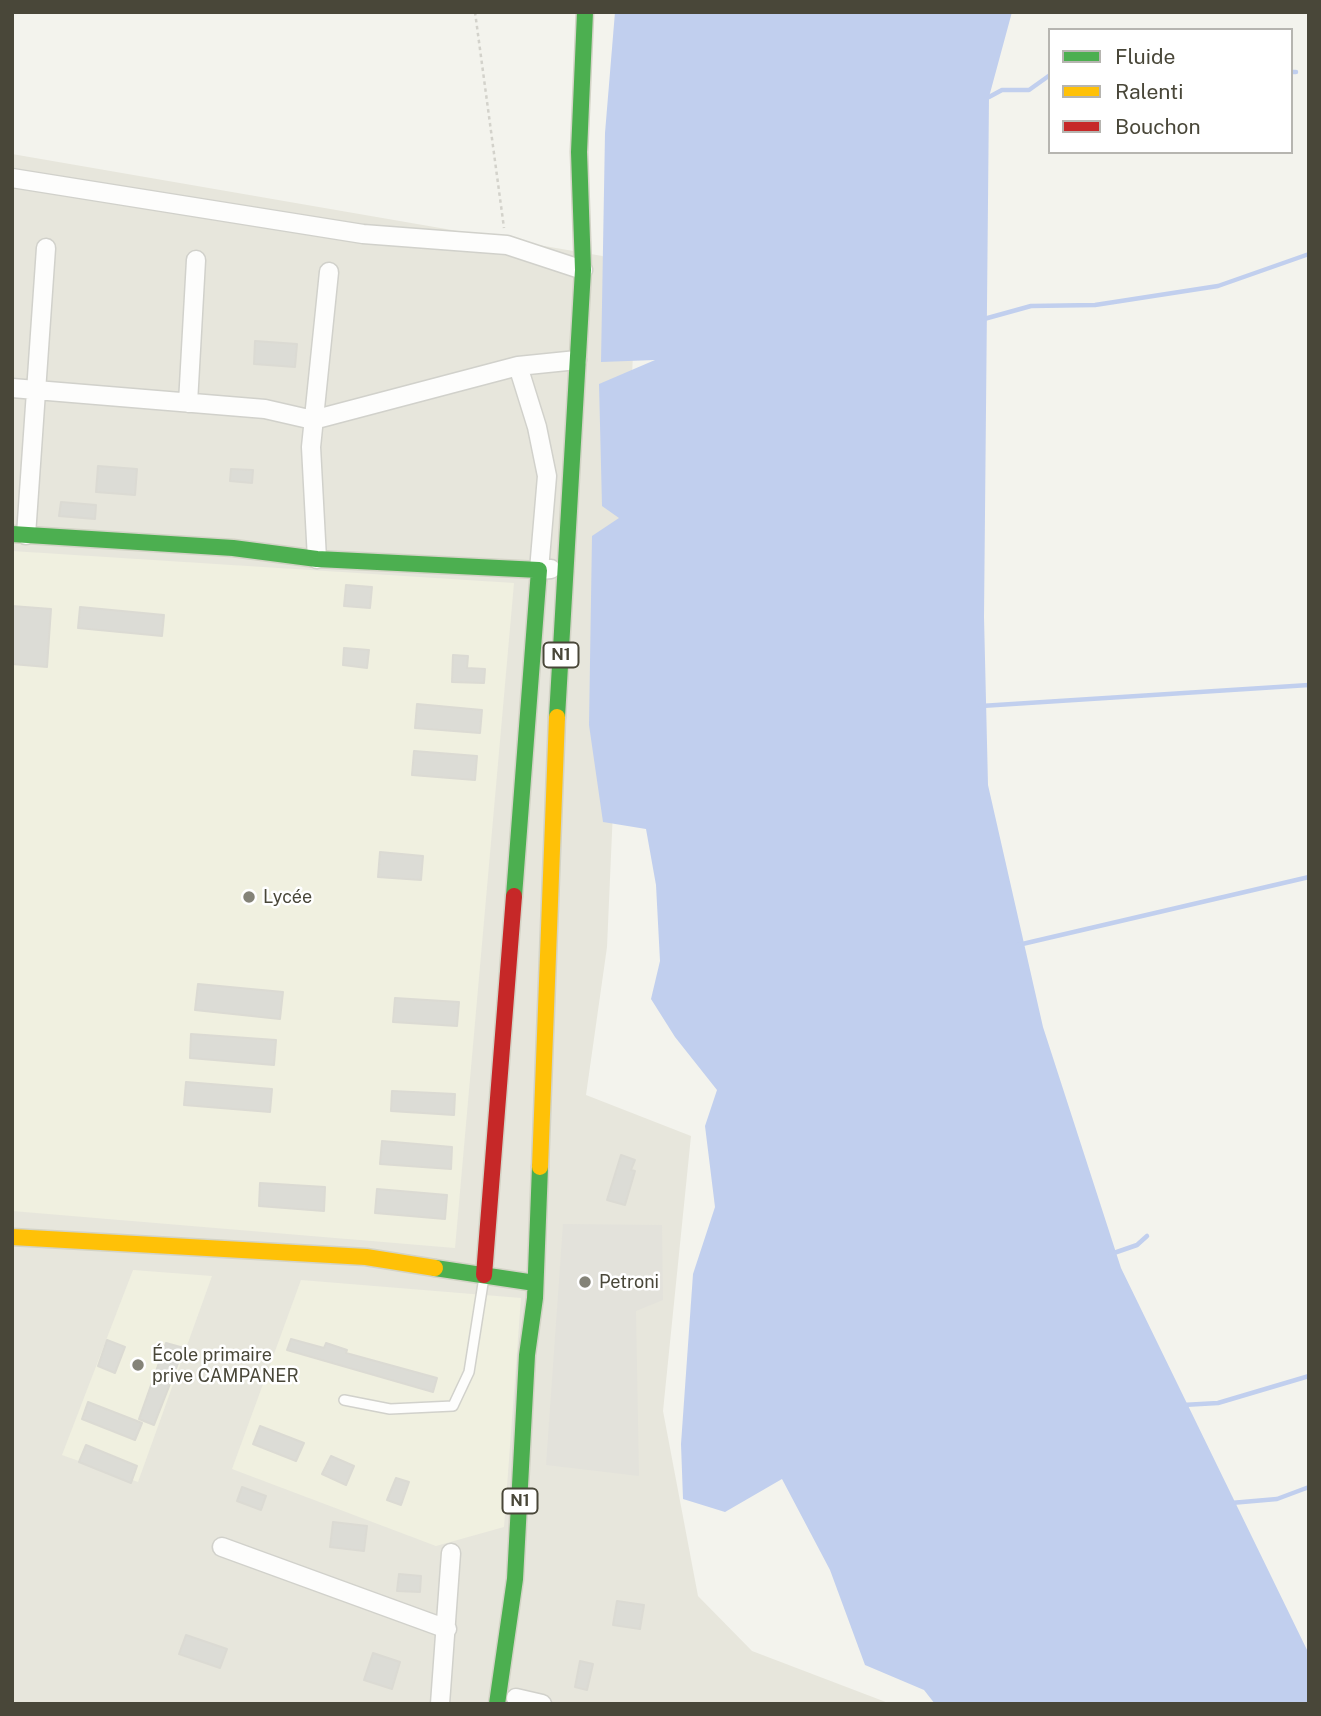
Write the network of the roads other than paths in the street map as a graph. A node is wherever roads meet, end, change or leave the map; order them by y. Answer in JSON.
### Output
{"nodes":[{"id":1,"x":585,"y":12,"type":"edge"},
{"id":2,"x":12,"y":178,"type":"edge"},
{"id":3,"x":46,"y":248,"type":"dead end"},
{"id":4,"x":196,"y":260,"type":"dead end"},
{"id":5,"x":583,"y":270,"type":"junction"},
{"id":6,"x":329,"y":272,"type":"dead end"},
{"id":7,"x":578,"y":360,"type":"junction"},
{"id":8,"x":518,"y":366,"type":"junction"},
{"id":9,"x":12,"y":388,"type":"edge"},
{"id":10,"x":38,"y":390,"type":"junction"},
{"id":11,"x":188,"y":403,"type":"junction"},
{"id":12,"x":313,"y":420,"type":"junction"},
{"id":13,"x":19,"y":535,"type":"edge"},
{"id":14,"x":317,"y":559,"type":"junction"},
{"id":15,"x":566,"y":568,"type":"junction"},
{"id":16,"x":539,"y":570,"type":"junction"},
{"id":17,"x":12,"y":1237,"type":"edge"},
{"id":18,"x":484,"y":1275,"type":"junction"},
{"id":19,"x":535,"y":1290,"type":"junction"},
{"id":20,"x":344,"y":1400,"type":"dead end"},
{"id":21,"x":222,"y":1547,"type":"dead end"},
{"id":22,"x":451,"y":1553,"type":"dead end"},
{"id":23,"x":447,"y":1629,"type":"junction"},
{"id":24,"x":520,"y":1660,"type":"dead end"},
{"id":25,"x":516,"y":1696,"type":"edge"},
{"id":26,"x":440,"y":1704,"type":"edge"},
{"id":27,"x":497,"y":1704,"type":"edge"},
{"id":28,"x":542,"y":1704,"type":"edge"}],
"edges":[{"from":1,"to":5,"type":"main road","number":"N1"},
{"from":2,"to":5,"type":"street"},
{"from":3,"to":10,"type":"street"},
{"from":4,"to":11,"type":"street"},
{"from":5,"to":7,"type":"main road","number":"N1"},
{"from":6,"to":12,"type":"street"},
{"from":7,"to":8,"type":"street"},
{"from":7,"to":15,"type":"main road","number":"N1"},
{"from":8,"to":12,"type":"street"},
{"from":8,"to":16,"type":"street"},
{"from":9,"to":10,"type":"street"},
{"from":10,"to":11,"type":"street"},
{"from":10,"to":13,"type":"street"},
{"from":11,"to":12,"type":"street"},
{"from":12,"to":14,"type":"street"},
{"from":13,"to":14,"type":"main road"},
{"from":14,"to":16,"type":"main road"},
{"from":15,"to":16,"type":"street"},
{"from":15,"to":19,"type":"main road","number":"N1"},
{"from":16,"to":18,"type":"main road"},
{"from":17,"to":18,"type":"main road"},
{"from":18,"to":19,"type":"main road"},
{"from":18,"to":20,"type":"lane"},
{"from":19,"to":24,"type":"main road","number":"N1"},
{"from":19,"to":27,"type":"main road","number":"N1"},
{"from":21,"to":23,"type":"street"},
{"from":22,"to":23,"type":"street"},
{"from":23,"to":26,"type":"street"},
{"from":25,"to":28,"type":"street"}]}
